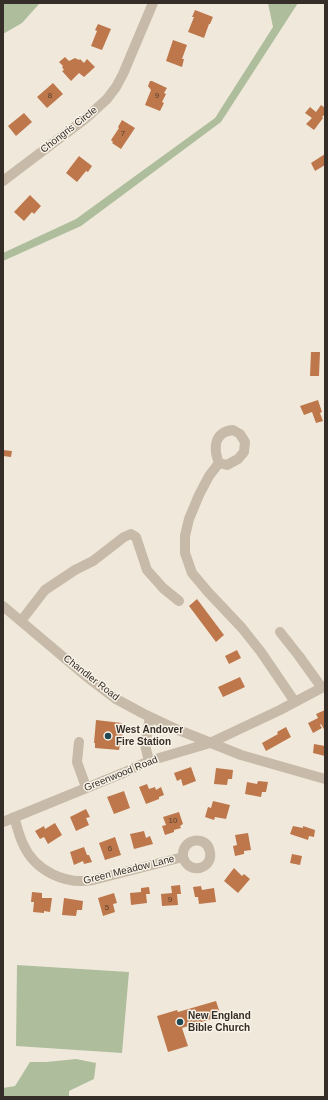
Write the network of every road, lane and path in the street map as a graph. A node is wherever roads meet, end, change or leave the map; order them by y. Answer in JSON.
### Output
{"nodes":[{"id":1,"x":153,"y":3,"type":"edge"},
{"id":2,"x":3,"y":181,"type":"edge"},
{"id":3,"x":219,"y":463,"type":"dead end"},
{"id":4,"x":179,"y":601,"type":"dead end"},
{"id":5,"x":3,"y":606,"type":"edge"},
{"id":6,"x":21,"y":621,"type":"junction"},
{"id":7,"x":280,"y":632,"type":"dead end"},
{"id":8,"x":323,"y":687,"type":"edge"},
{"id":9,"x":295,"y":702,"type":"junction"},
{"id":10,"x":150,"y":717,"type":"junction"},
{"id":11,"x":79,"y":742,"type":"dead end"},
{"id":12,"x":210,"y":743,"type":"junction"},
{"id":13,"x":149,"y":761,"type":"junction"},
{"id":14,"x":325,"y":779,"type":"edge"},
{"id":15,"x":86,"y":788,"type":"junction"},
{"id":16,"x":14,"y":817,"type":"junction"},
{"id":17,"x":3,"y":822,"type":"edge"},
{"id":18,"x":183,"y":857,"type":"dead end"}],
"edges":[{"from":1,"to":2,"type":"street","name":"Chongris Circle"},
{"from":3,"to":9,"type":"street"},
{"from":4,"to":6,"type":"street"},
{"from":5,"to":6,"type":"street","name":"Chandler Road"},
{"from":6,"to":10,"type":"street","name":"Chandler Road"},
{"from":7,"to":8,"type":"street"},
{"from":8,"to":9,"type":"street","name":"Greenwood Road"},
{"from":9,"to":12,"type":"street","name":"Greenwood Road"},
{"from":10,"to":12,"type":"street","name":"Chandler Road"},
{"from":10,"to":13,"type":"street"},
{"from":11,"to":15,"type":"street"},
{"from":12,"to":13,"type":"street","name":"Greenwood Road"},
{"from":12,"to":14,"type":"street","name":"Chandler Road"},
{"from":13,"to":15,"type":"street","name":"Greenwood Road"},
{"from":15,"to":16,"type":"street","name":"Greenwood Road"},
{"from":16,"to":17,"type":"street","name":"Greenwood Road"},
{"from":16,"to":18,"type":"street","name":"Green Meadow Lane"}]}
